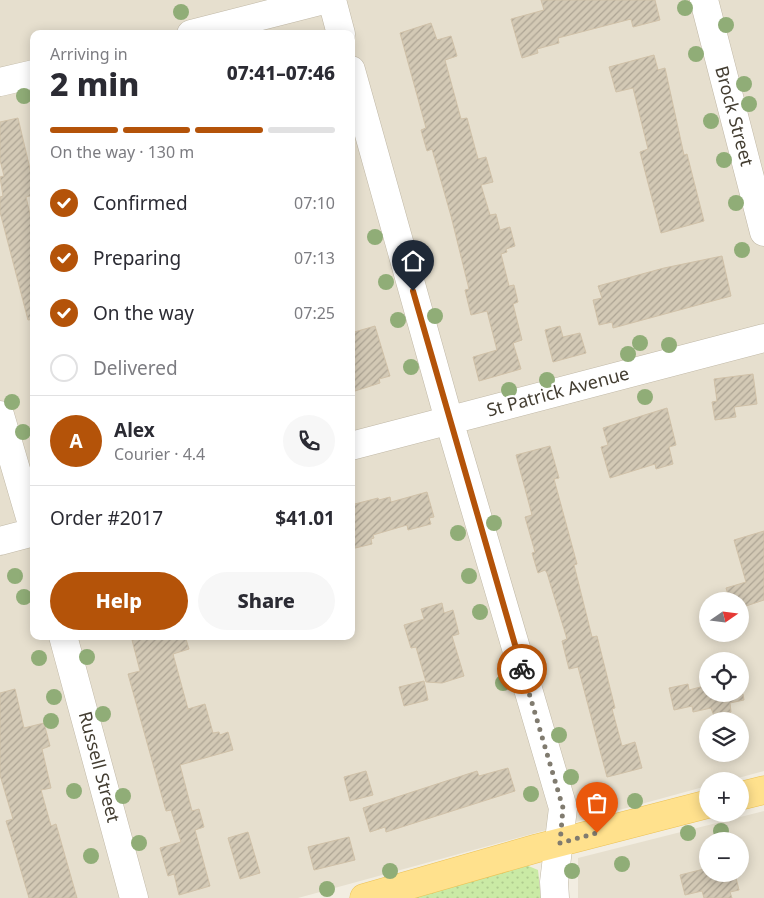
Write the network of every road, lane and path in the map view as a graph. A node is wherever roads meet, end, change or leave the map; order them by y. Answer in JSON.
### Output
{"nodes":[{"id":1,"x":324,"y":0,"type":"edge"},
{"id":2,"x":332,"y":0,"type":"edge"},
{"id":3,"x":704,"y":0,"type":"edge"},
{"id":4,"x":207,"y":30,"type":"edge"},
{"id":5,"x":340,"y":30,"type":"edge"},
{"id":6,"x":30,"y":75,"type":"edge"},
{"id":7,"x":0,"y":82,"type":"edge"},
{"id":8,"x":355,"y":84,"type":"edge"},
{"id":9,"x":764,"y":232,"type":"edge"},
{"id":10,"x":764,"y":338,"type":"edge"},
{"id":11,"x":0,"y":415,"type":"edge"},
{"id":12,"x":449,"y":420,"type":"junction"},
{"id":13,"x":355,"y":445,"type":"edge"},
{"id":14,"x":30,"y":517,"type":"edge"},
{"id":15,"x":30,"y":532,"type":"edge"},
{"id":16,"x":0,"y":540,"type":"edge"},
{"id":17,"x":64,"y":640,"type":"edge"},
{"id":18,"x":764,"y":790,"type":"edge"},
{"id":19,"x":749,"y":794,"type":"edge"},
{"id":20,"x":699,"y":806,"type":"edge"},
{"id":21,"x":560,"y":843,"type":"junction"},
{"id":22,"x":134,"y":898,"type":"edge"},
{"id":23,"x":364,"y":898,"type":"edge"},
{"id":24,"x":555,"y":898,"type":"edge"}],
"edges":[{"from":1,"to":4,"type":"street"},
{"from":2,"to":5,"type":"street"},
{"from":3,"to":9,"type":"street","name":"Brock Street"},
{"from":6,"to":7,"type":"street"},
{"from":8,"to":12,"type":"street"},
{"from":10,"to":12,"type":"street","name":"St Patrick Avenue"},
{"from":11,"to":14,"type":"street"},
{"from":12,"to":13,"type":"street","name":"St Patrick Avenue"},
{"from":12,"to":21,"type":"street"},
{"from":15,"to":16,"type":"street"},
{"from":17,"to":22,"type":"street","name":"Russell Street"},
{"from":18,"to":19,"type":"main road"},
{"from":20,"to":21,"type":"main road"},
{"from":21,"to":23,"type":"main road"},
{"from":21,"to":24,"type":"street"}]}
